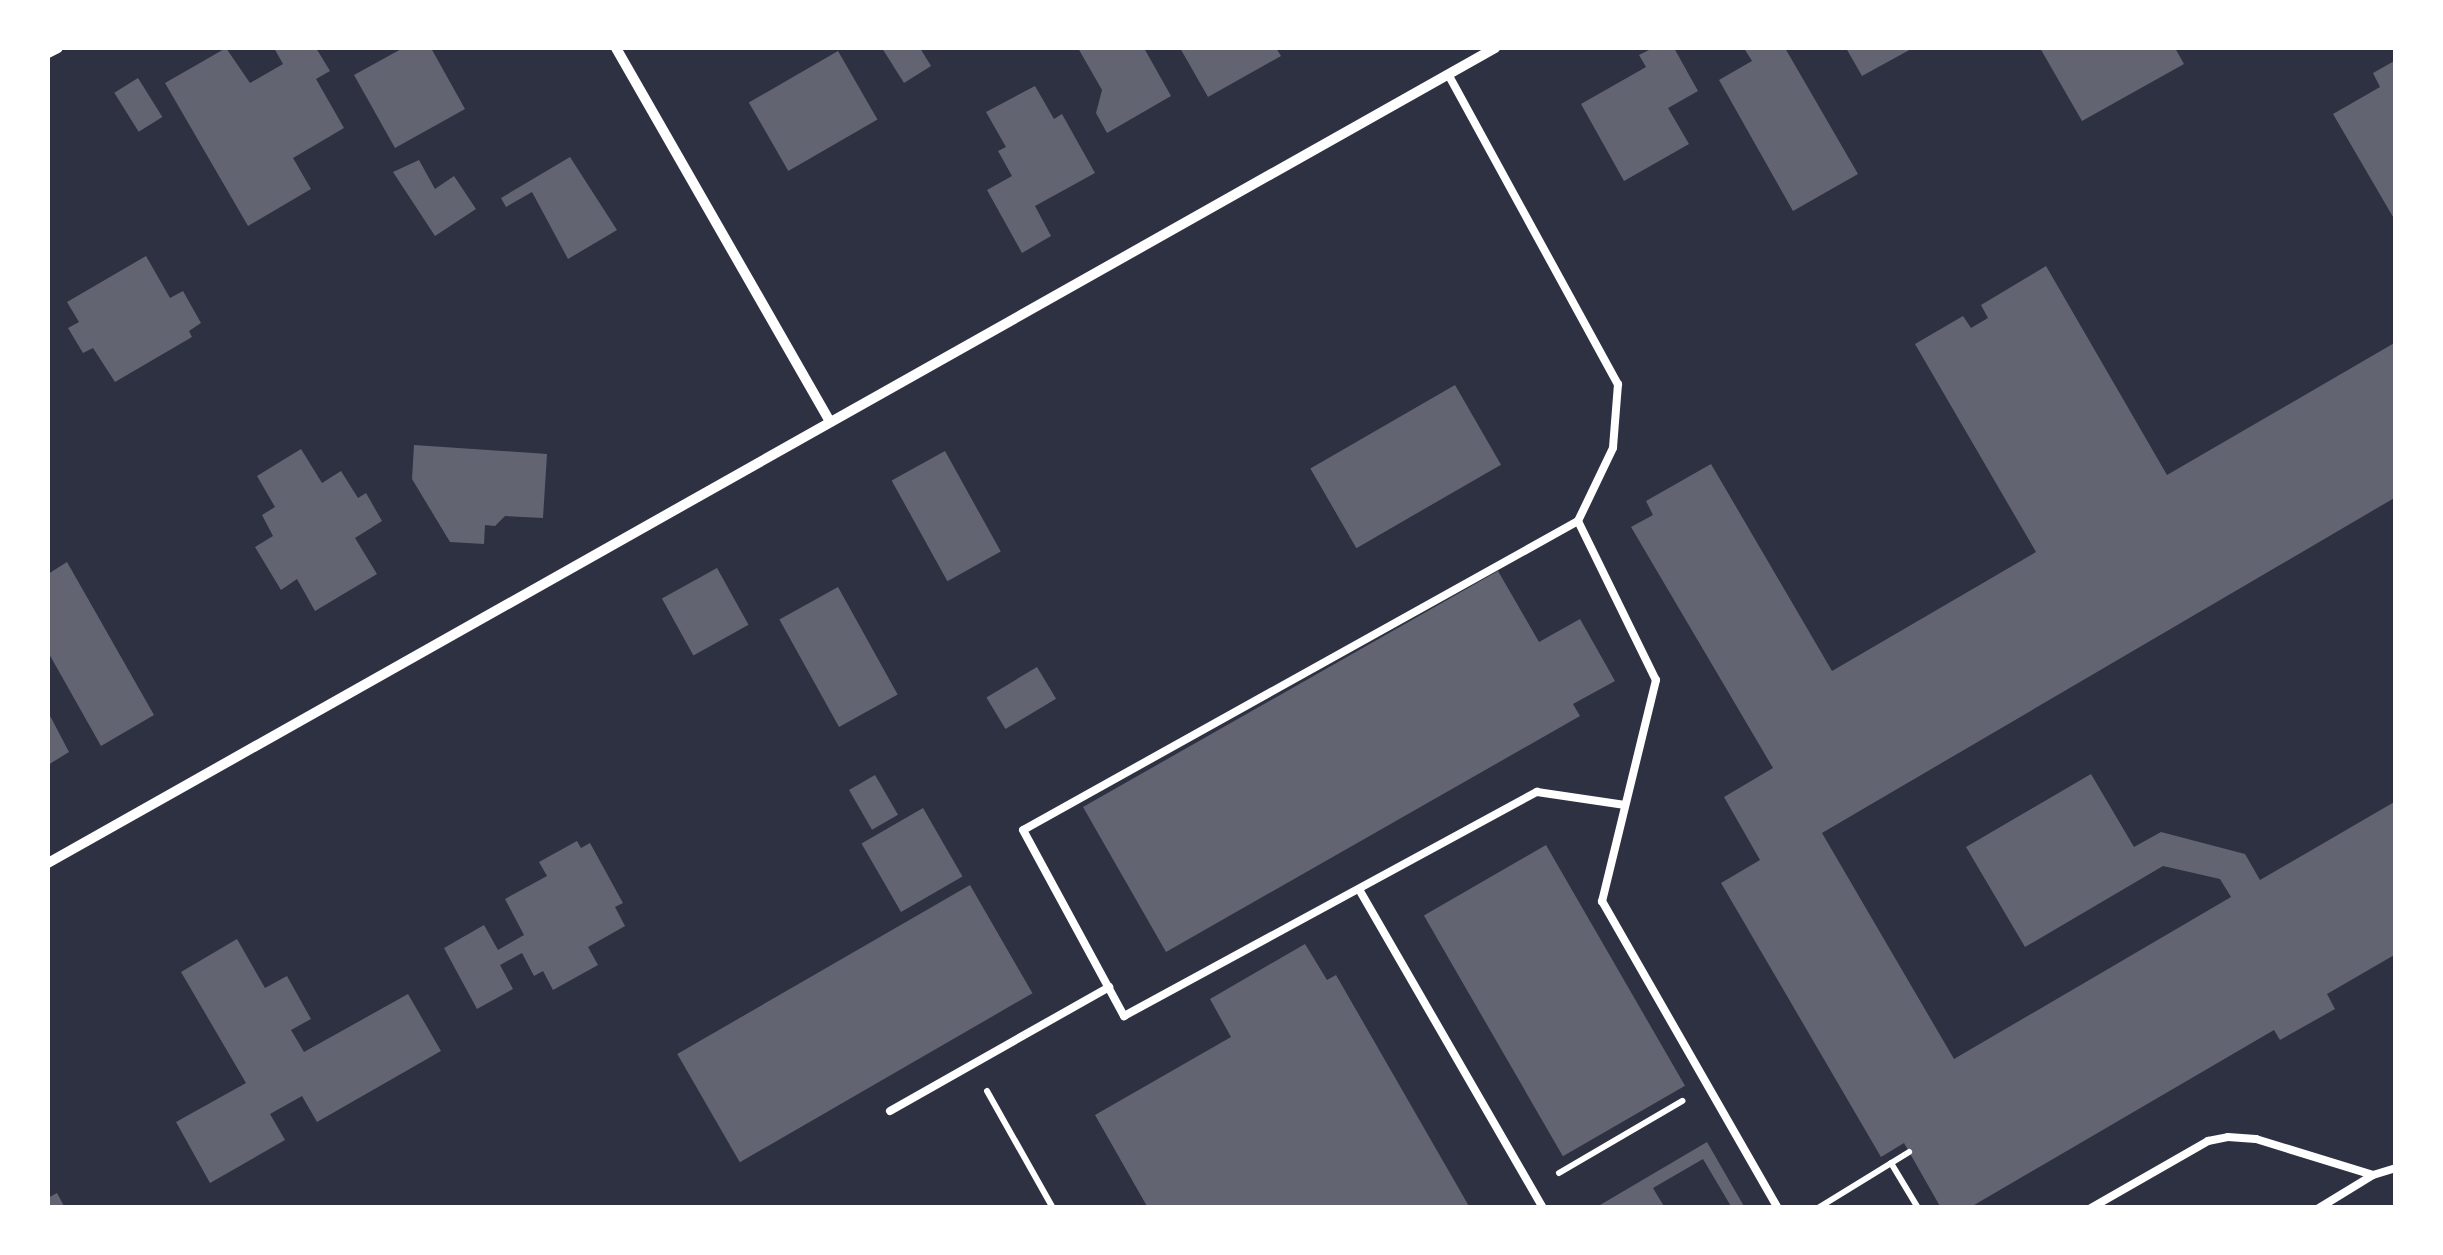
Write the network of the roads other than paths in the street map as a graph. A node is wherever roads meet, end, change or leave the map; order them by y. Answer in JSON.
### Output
{"nodes":[{"id":1,"x":58,"y":48,"type":"edge"},
{"id":2,"x":616,"y":48,"type":"edge"},
{"id":3,"x":1496,"y":48,"type":"edge"},
{"id":4,"x":48,"y":54,"type":"edge"},
{"id":5,"x":1448,"y":74,"type":"junction"},
{"id":6,"x":830,"y":421,"type":"junction"},
{"id":7,"x":1578,"y":521,"type":"junction"},
{"id":8,"x":1625,"y":805,"type":"junction"},
{"id":9,"x":48,"y":864,"type":"edge"},
{"id":10,"x":1360,"y":891,"type":"junction"},
{"id":11,"x":1109,"y":986,"type":"junction"},
{"id":12,"x":890,"y":1112,"type":"dead end"},
{"id":13,"x":2396,"y":1168,"type":"edge"},
{"id":14,"x":2374,"y":1175,"type":"junction"},
{"id":15,"x":1542,"y":1208,"type":"edge"},
{"id":16,"x":1778,"y":1208,"type":"edge"},
{"id":17,"x":2091,"y":1208,"type":"edge"},
{"id":18,"x":2319,"y":1208,"type":"edge"}],
"edges":[{"from":1,"to":4,"type":"street"},
{"from":2,"to":6,"type":"street"},
{"from":3,"to":5,"type":"street"},
{"from":5,"to":6,"type":"street"},
{"from":5,"to":7,"type":"lane"},
{"from":6,"to":9,"type":"street"},
{"from":7,"to":8,"type":"lane"},
{"from":7,"to":11,"type":"lane"},
{"from":8,"to":10,"type":"lane"},
{"from":8,"to":16,"type":"lane"},
{"from":10,"to":11,"type":"lane"},
{"from":10,"to":15,"type":"lane"},
{"from":11,"to":12,"type":"lane"},
{"from":13,"to":14,"type":"lane"},
{"from":14,"to":17,"type":"lane"},
{"from":14,"to":18,"type":"lane"}]}
